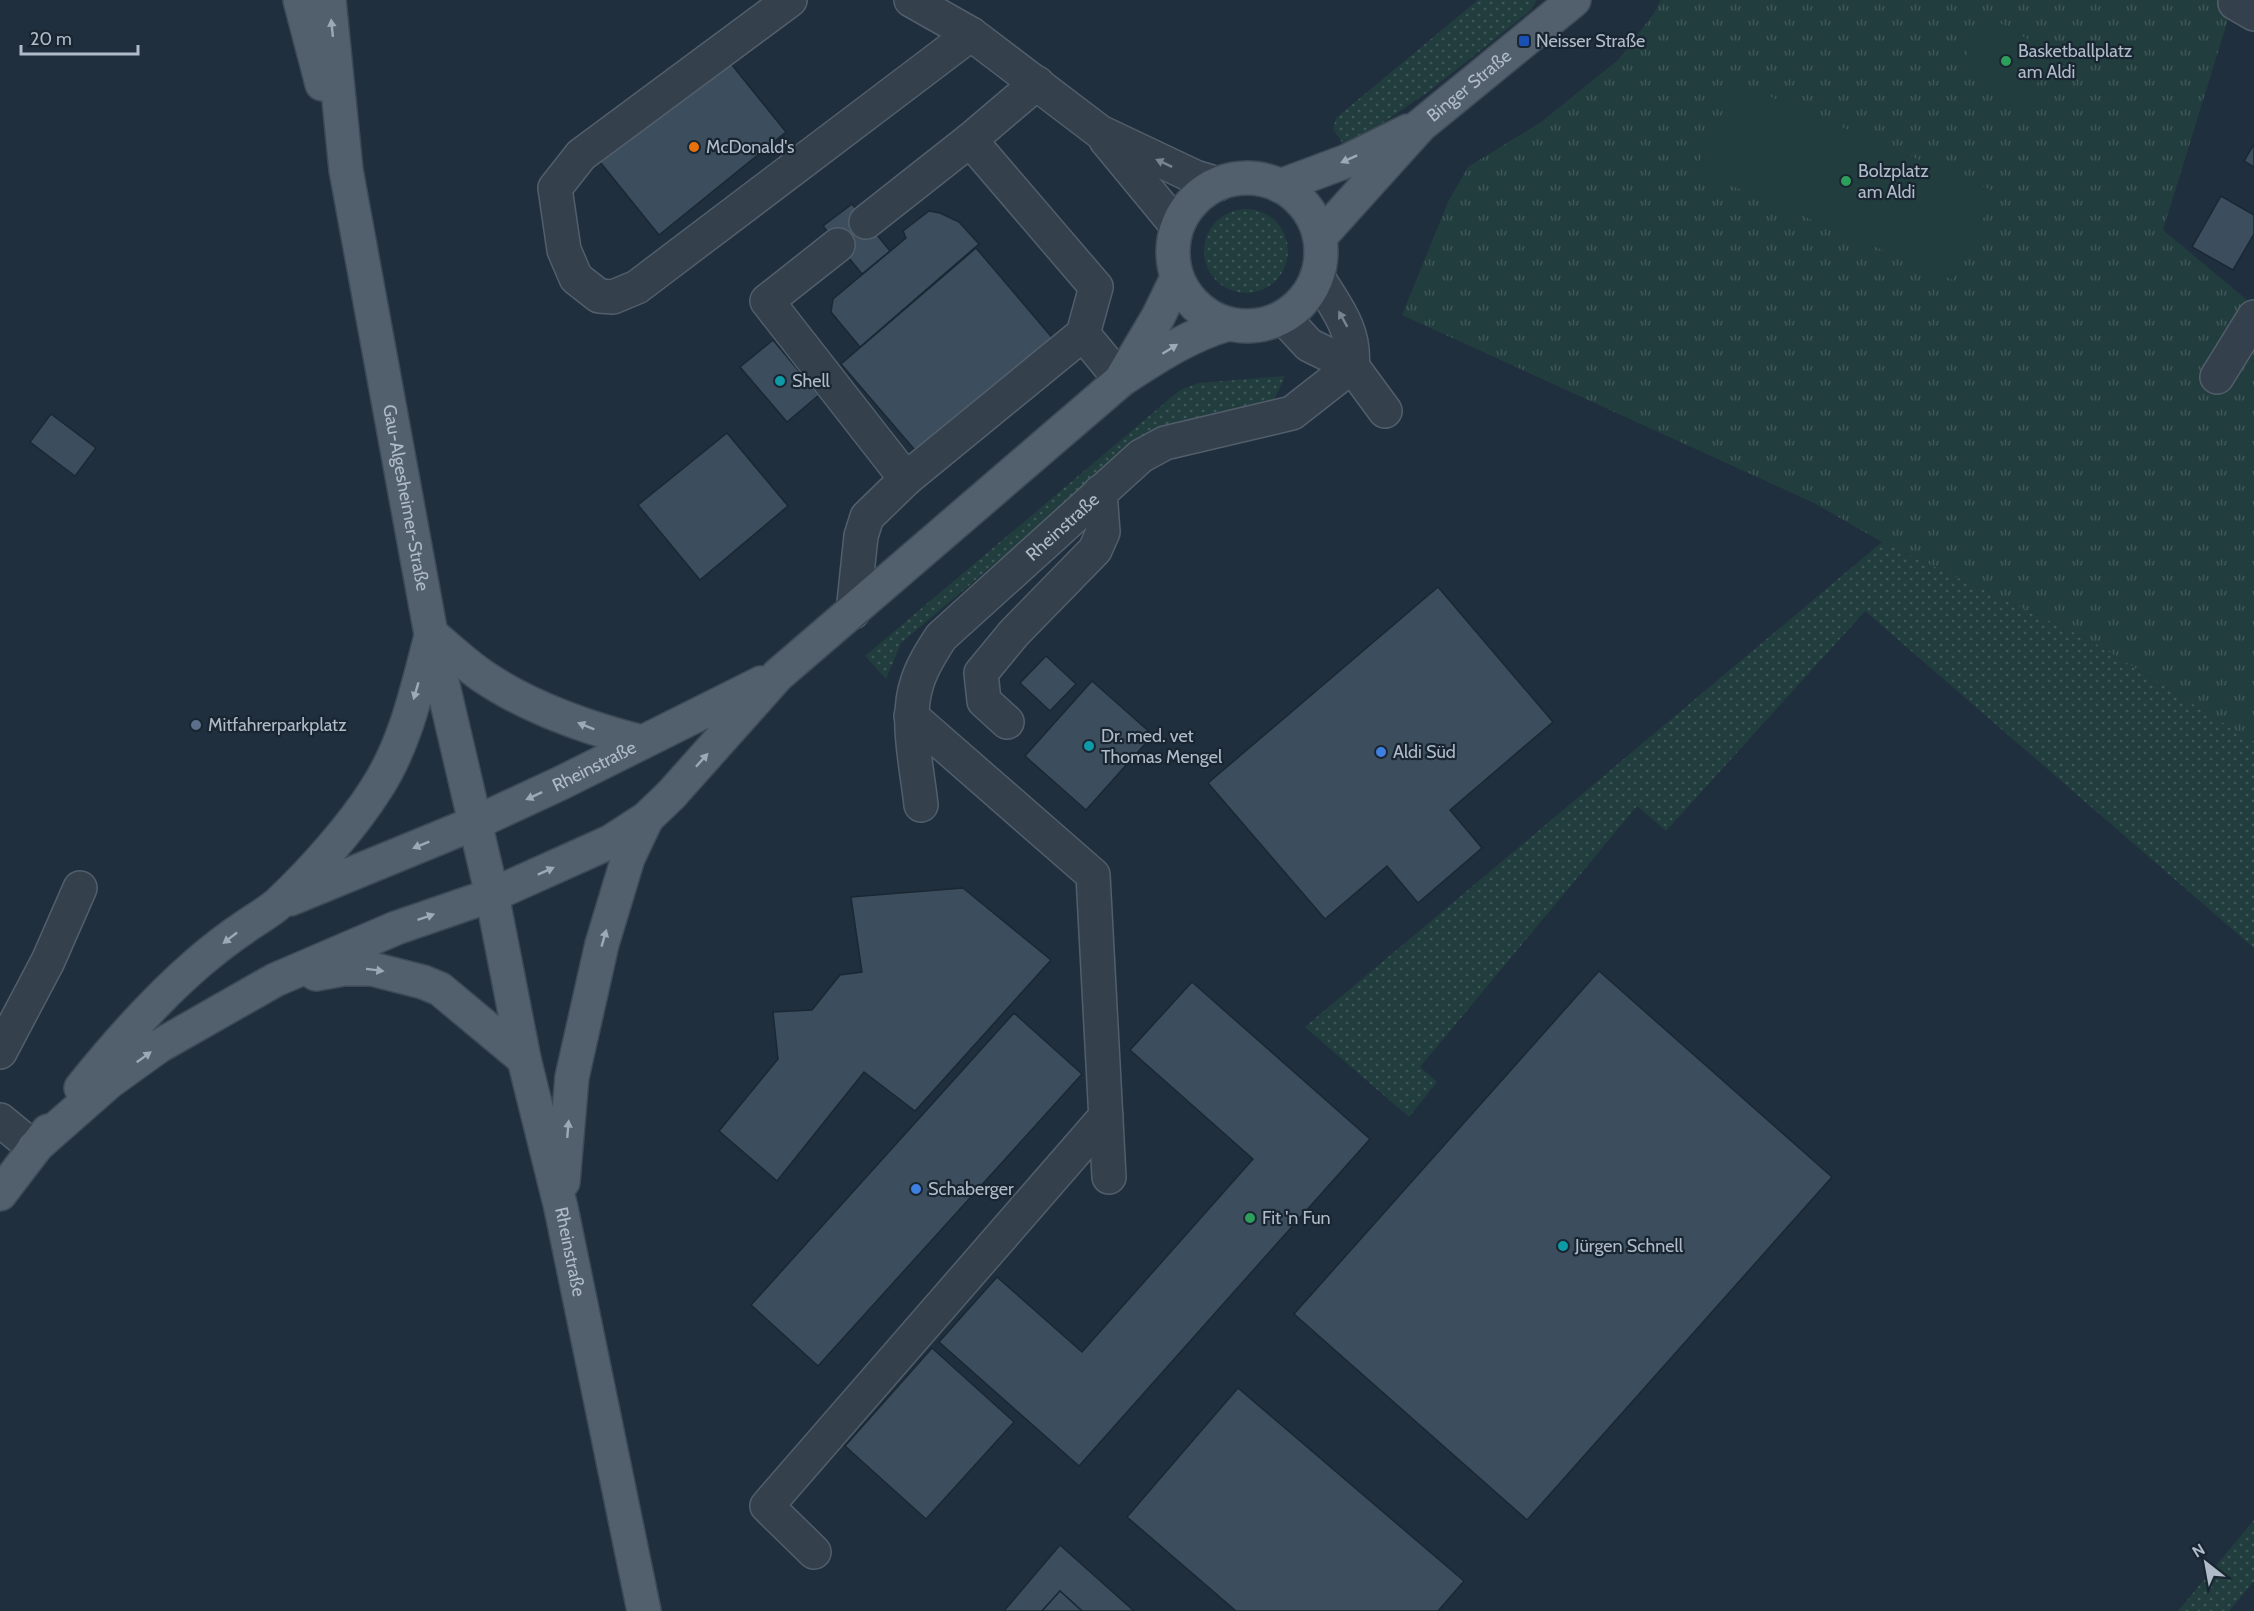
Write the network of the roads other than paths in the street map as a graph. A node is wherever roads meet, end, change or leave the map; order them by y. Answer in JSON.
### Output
{"nodes":[{"id":1,"x":300,"y":0,"type":"edge"},
{"id":2,"x":329,"y":0,"type":"edge"},
{"id":3,"x":790,"y":0,"type":"edge"},
{"id":4,"x":911,"y":0,"type":"edge"},
{"id":5,"x":1574,"y":0,"type":"edge"},
{"id":6,"x":971,"y":34,"type":"junction"},
{"id":7,"x":1037,"y":83,"type":"junction"},
{"id":8,"x":1421,"y":125,"type":"junction"},
{"id":9,"x":1100,"y":132,"type":"junction"},
{"id":10,"x":970,"y":140,"type":"junction"},
{"id":11,"x":346,"y":170,"type":"junction"},
{"id":12,"x":1218,"y":184,"type":"junction"},
{"id":13,"x":1280,"y":186,"type":"junction"},
{"id":14,"x":866,"y":222,"type":"dead end"},
{"id":15,"x":1177,"y":226,"type":"junction"},
{"id":16,"x":1320,"y":237,"type":"junction"},
{"id":17,"x":838,"y":245,"type":"dead end"},
{"id":18,"x":1317,"y":276,"type":"junction"},
{"id":19,"x":1177,"y":278,"type":"junction"},
{"id":20,"x":1283,"y":317,"type":"junction"},
{"id":21,"x":2254,"y":317,"type":"edge"},
{"id":22,"x":1228,"y":324,"type":"junction"},
{"id":23,"x":1083,"y":334,"type":"junction"},
{"id":24,"x":1352,"y":366,"type":"junction"},
{"id":25,"x":2217,"y":377,"type":"dead end"},
{"id":26,"x":1120,"y":380,"type":"junction"},
{"id":27,"x":1385,"y":411,"type":"dead end"},
{"id":28,"x":906,"y":478,"type":"junction"},
{"id":29,"x":1100,"y":492,"type":"junction"},
{"id":30,"x":853,"y":612,"type":"junction"},
{"id":31,"x":431,"y":634,"type":"junction"},
{"id":32,"x":778,"y":675,"type":"junction"},
{"id":33,"x":912,"y":716,"type":"junction"},
{"id":34,"x":1007,"y":722,"type":"dead end"},
{"id":35,"x":642,"y":742,"type":"junction"},
{"id":36,"x":921,"y":805,"type":"dead end"},
{"id":37,"x":647,"y":818,"type":"junction"},
{"id":38,"x":475,"y":823,"type":"junction"},
{"id":39,"x":80,"y":888,"type":"dead end"},
{"id":40,"x":492,"y":895,"type":"junction"},
{"id":41,"x":278,"y":904,"type":"junction"},
{"id":42,"x":275,"y":980,"type":"junction"},
{"id":43,"x":0,"y":1052,"type":"edge"},
{"id":44,"x":524,"y":1059,"type":"junction"},
{"id":45,"x":1106,"y":1116,"type":"junction"},
{"id":46,"x":0,"y":1120,"type":"edge"},
{"id":47,"x":34,"y":1148,"type":"junction"},
{"id":48,"x":1109,"y":1177,"type":"dead end"},
{"id":49,"x":0,"y":1194,"type":"edge"},
{"id":50,"x":561,"y":1208,"type":"junction"},
{"id":51,"x":814,"y":1552,"type":"dead end"},
{"id":52,"x":644,"y":1611,"type":"edge"}],
"edges":[{"from":1,"to":11,"type":"main road"},
{"from":11,"to":2,"type":"main road","one_way":true},
{"from":3,"to":6,"type":"street"},
{"from":4,"to":6,"type":"street"},
{"from":5,"to":8,"type":"main road","name":"Binger Straße"},
{"from":6,"to":7,"type":"street"},
{"from":7,"to":9,"type":"street"},
{"from":7,"to":10,"type":"street"},
{"from":8,"to":13,"type":"main road","name":"Binger Straße","one_way":true},
{"from":8,"to":16,"type":"main road","name":"Binger Straße"},
{"from":12,"to":9,"type":"street","one_way":true},
{"from":9,"to":15,"type":"street"},
{"from":10,"to":14,"type":"street"},
{"from":10,"to":23,"type":"street"},
{"from":11,"to":31,"type":"main road","name":"Gau-Algesheimer-Straße"},
{"from":12,"to":13,"type":"main road"},
{"from":12,"to":15,"type":"main road"},
{"from":13,"to":16,"type":"main road"},
{"from":15,"to":19,"type":"main road"},
{"from":16,"to":18,"type":"main road"},
{"from":17,"to":28,"type":"street"},
{"from":18,"to":20,"type":"main road"},
{"from":24,"to":18,"type":"street","one_way":true},
{"from":19,"to":22,"type":"main road"},
{"from":19,"to":26,"type":"main road","name":"Rheinstraße"},
{"from":20,"to":22,"type":"main road"},
{"from":20,"to":24,"type":"street"},
{"from":21,"to":25,"type":"street"},
{"from":26,"to":22,"type":"main road","name":"Rheinstraße","one_way":true},
{"from":23,"to":26,"type":"street"},
{"from":23,"to":28,"type":"street"},
{"from":24,"to":27,"type":"street"},
{"from":24,"to":29,"type":"street","name":"Rheinstraße"},
{"from":26,"to":30,"type":"main road","name":"Rheinstraße"},
{"from":28,"to":30,"type":"street"},
{"from":29,"to":33,"type":"street","name":"Rheinstraße"},
{"from":29,"to":34,"type":"street"},
{"from":30,"to":32,"type":"main road","name":"Rheinstraße"},
{"from":35,"to":31,"type":"main road","one_way":true},
{"from":31,"to":38,"type":"main road","name":"Gau-Algesheimer-Straße"},
{"from":31,"to":41,"type":"main road","one_way":true},
{"from":32,"to":35,"type":"main road","name":"Rheinstraße"},
{"from":37,"to":32,"type":"main road","name":"Rheinstraße","one_way":true},
{"from":33,"to":36,"type":"street","name":"Rheinstraße"},
{"from":33,"to":45,"type":"street"},
{"from":35,"to":38,"type":"main road","name":"Rheinstraße","one_way":true},
{"from":40,"to":37,"type":"main road","name":"Rheinstraße","one_way":true},
{"from":50,"to":37,"type":"main road","one_way":true},
{"from":38,"to":40,"type":"main road","name":"Rheinstraße"},
{"from":38,"to":41,"type":"main road","one_way":true},
{"from":39,"to":43,"type":"street"},
{"from":42,"to":40,"type":"main road","one_way":true},
{"from":40,"to":44,"type":"main road","name":"Rheinstraße"},
{"from":41,"to":47,"type":"main road","one_way":true},
{"from":42,"to":44,"type":"main road","one_way":true},
{"from":47,"to":42,"type":"main road","one_way":true},
{"from":44,"to":50,"type":"main road","name":"Rheinstraße"},
{"from":45,"to":48,"type":"street"},
{"from":45,"to":51,"type":"street"},
{"from":46,"to":47,"type":"street"},
{"from":47,"to":49,"type":"main road"},
{"from":50,"to":52,"type":"main road","name":"Rheinstraße"}]}
